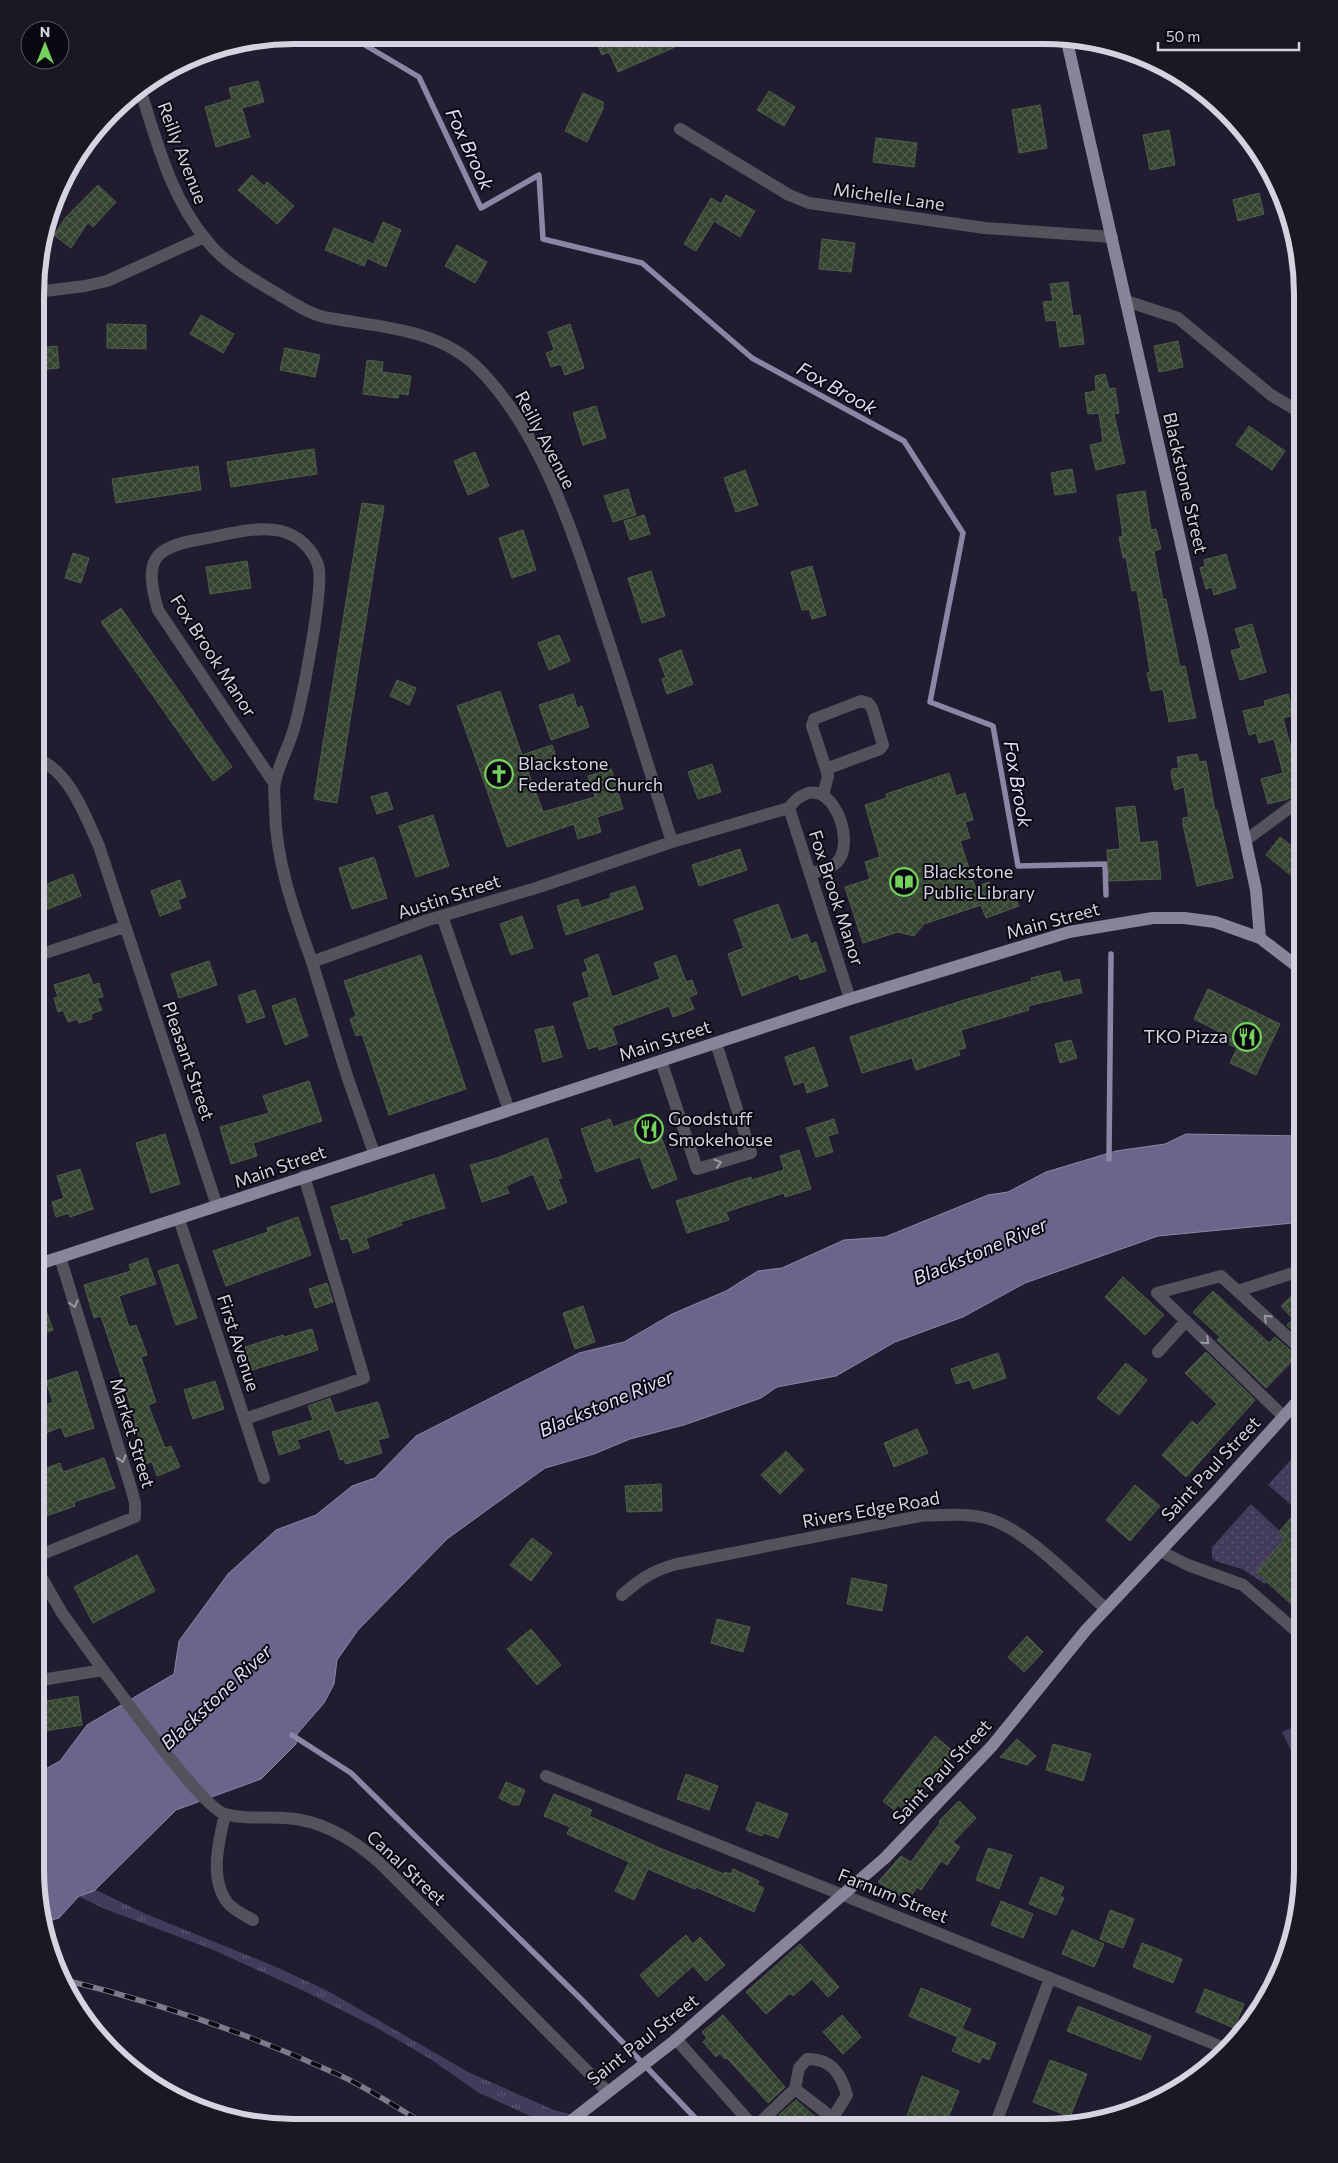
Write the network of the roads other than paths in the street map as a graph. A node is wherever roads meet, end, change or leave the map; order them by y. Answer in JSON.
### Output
{"nodes":[{"id":1,"x":1068,"y":45,"type":"edge"},
{"id":2,"x":142,"y":95,"type":"edge"},
{"id":3,"x":680,"y":129,"type":"dead end"},
{"id":4,"x":204,"y":237,"type":"junction"},
{"id":5,"x":1112,"y":237,"type":"junction"},
{"id":6,"x":44,"y":291,"type":"edge"},
{"id":7,"x":1126,"y":301,"type":"junction"},
{"id":8,"x":1294,"y":409,"type":"edge"},
{"id":9,"x":44,"y":764,"type":"edge"},
{"id":10,"x":826,"y":769,"type":"junction"},
{"id":11,"x":274,"y":783,"type":"junction"},
{"id":12,"x":823,"y":795,"type":"junction"},
{"id":13,"x":1294,"y":805,"type":"edge"},
{"id":14,"x":789,"y":808,"type":"junction"},
{"id":15,"x":1246,"y":840,"type":"junction"},
{"id":16,"x":672,"y":842,"type":"junction"},
{"id":17,"x":810,"y":874,"type":"junction"},
{"id":18,"x":442,"y":916,"type":"junction"},
{"id":19,"x":124,"y":927,"type":"junction"},
{"id":20,"x":1260,"y":938,"type":"junction"},
{"id":21,"x":44,"y":953,"type":"edge"},
{"id":22,"x":312,"y":962,"type":"junction"},
{"id":23,"x":1294,"y":964,"type":"edge"},
{"id":24,"x":850,"y":999,"type":"junction"},
{"id":25,"x":716,"y":1043,"type":"junction"},
{"id":26,"x":661,"y":1061,"type":"junction"},
{"id":27,"x":509,"y":1110,"type":"junction"},
{"id":28,"x":374,"y":1153,"type":"junction"},
{"id":29,"x":304,"y":1176,"type":"junction"},
{"id":30,"x":217,"y":1206,"type":"junction"},
{"id":31,"x":179,"y":1219,"type":"junction"},
{"id":32,"x":60,"y":1257,"type":"junction"},
{"id":33,"x":44,"y":1262,"type":"edge"},
{"id":34,"x":1294,"y":1272,"type":"edge"},
{"id":35,"x":1238,"y":1291,"type":"junction"},
{"id":36,"x":1186,"y":1321,"type":"junction"},
{"id":37,"x":1294,"y":1343,"type":"edge"},
{"id":38,"x":1158,"y":1352,"type":"dead end"},
{"id":39,"x":1294,"y":1404,"type":"edge"},
{"id":40,"x":1283,"y":1416,"type":"junction"},
{"id":41,"x":244,"y":1419,"type":"junction"},
{"id":42,"x":264,"y":1478,"type":"dead end"},
{"id":43,"x":1160,"y":1551,"type":"junction"},
{"id":44,"x":44,"y":1553,"type":"edge"},
{"id":45,"x":44,"y":1582,"type":"edge"},
{"id":46,"x":622,"y":1595,"type":"dead end"},
{"id":47,"x":1105,"y":1608,"type":"junction"},
{"id":48,"x":1294,"y":1630,"type":"edge"},
{"id":49,"x":103,"y":1670,"type":"junction"},
{"id":50,"x":44,"y":1680,"type":"edge"},
{"id":51,"x":546,"y":1776,"type":"dead end"},
{"id":52,"x":225,"y":1814,"type":"junction"},
{"id":53,"x":843,"y":1895,"type":"junction"},
{"id":54,"x":253,"y":1920,"type":"dead end"},
{"id":55,"x":1050,"y":1978,"type":"junction"},
{"id":56,"x":676,"y":2039,"type":"junction"},
{"id":57,"x":1220,"y":2047,"type":"edge"},
{"id":58,"x":794,"y":2089,"type":"junction"},
{"id":59,"x":607,"y":2090,"type":"junction"},
{"id":60,"x":573,"y":2119,"type":"edge"},
{"id":61,"x":747,"y":2119,"type":"edge"},
{"id":62,"x":762,"y":2119,"type":"edge"},
{"id":63,"x":827,"y":2119,"type":"edge"},
{"id":64,"x":833,"y":2119,"type":"edge"},
{"id":65,"x":997,"y":2119,"type":"edge"}],
"edges":[{"from":1,"to":5,"type":"main road","name":"Blackstone Street"},
{"from":2,"to":4,"type":"street","name":"Reilly Avenue"},
{"from":3,"to":5,"type":"street","name":"Michelle Lane"},
{"from":4,"to":6,"type":"street"},
{"from":4,"to":16,"type":"street","name":"Reilly Avenue"},
{"from":5,"to":7,"type":"main road","name":"Blackstone Street"},
{"from":7,"to":8,"type":"street"},
{"from":7,"to":15,"type":"main road","name":"Blackstone Street"},
{"from":9,"to":19,"type":"street","name":"Pleasant Street"},
{"from":10,"to":10,"type":"street"},
{"from":10,"to":12,"type":"street"},
{"from":11,"to":11,"type":"street","name":"Fox Brook Manor"},
{"from":11,"to":22,"type":"street","name":"Fox Brook Manor"},
{"from":12,"to":14,"type":"street","name":"Austin Street"},
{"from":12,"to":17,"type":"street"},
{"from":13,"to":15,"type":"street"},
{"from":14,"to":16,"type":"street","name":"Austin Street"},
{"from":14,"to":17,"type":"street","name":"Fox Brook Manor"},
{"from":15,"to":20,"type":"main road","name":"Blackstone Street"},
{"from":16,"to":18,"type":"street","name":"Austin Street"},
{"from":17,"to":24,"type":"street","name":"Fox Brook Manor"},
{"from":18,"to":22,"type":"street","name":"Austin Street"},
{"from":18,"to":27,"type":"street"},
{"from":19,"to":21,"type":"street"},
{"from":19,"to":30,"type":"street","name":"Pleasant Street"},
{"from":20,"to":23,"type":"main road","name":"Main Street"},
{"from":20,"to":24,"type":"main road","name":"Main Street"},
{"from":22,"to":28,"type":"street"},
{"from":24,"to":25,"type":"main road","name":"Main Street"},
{"from":25,"to":26,"type":"main road","name":"Main Street"},
{"from":26,"to":25,"type":"street","one_way":true},
{"from":26,"to":27,"type":"main road","name":"Main Street"},
{"from":27,"to":28,"type":"main road","name":"Main Street"},
{"from":28,"to":29,"type":"main road","name":"Main Street"},
{"from":29,"to":30,"type":"main road","name":"Main Street"},
{"from":29,"to":41,"type":"street"},
{"from":30,"to":31,"type":"main road","name":"Main Street"},
{"from":31,"to":32,"type":"main road","name":"Main Street"},
{"from":31,"to":41,"type":"street","name":"First Avenue"},
{"from":32,"to":33,"type":"main road","name":"Main Street"},
{"from":32,"to":44,"type":"street","name":"Market Street","one_way":true},
{"from":34,"to":35,"type":"street"},
{"from":35,"to":36,"type":"street"},
{"from":37,"to":35,"type":"street","one_way":true},
{"from":36,"to":38,"type":"street"},
{"from":36,"to":40,"type":"street","one_way":true},
{"from":39,"to":40,"type":"main road","name":"Saint Paul Street"},
{"from":40,"to":43,"type":"main road","name":"Saint Paul Street"},
{"from":41,"to":42,"type":"street","name":"First Avenue"},
{"from":43,"to":47,"type":"main road","name":"Saint Paul Street"},
{"from":43,"to":48,"type":"street"},
{"from":45,"to":49,"type":"street","name":"Canal Street"},
{"from":46,"to":47,"type":"street","name":"Rivers Edge Road"},
{"from":47,"to":53,"type":"main road","name":"Saint Paul Street"},
{"from":49,"to":50,"type":"street"},
{"from":49,"to":52,"type":"street","name":"Canal Street"},
{"from":51,"to":53,"type":"street","name":"Farnum Street"},
{"from":52,"to":54,"type":"street"},
{"from":52,"to":59,"type":"street","name":"Canal Street"},
{"from":53,"to":55,"type":"street","name":"Farnum Street"},
{"from":53,"to":56,"type":"main road","name":"Saint Paul Street"},
{"from":55,"to":57,"type":"street","name":"Farnum Street"},
{"from":55,"to":65,"type":"street"},
{"from":56,"to":59,"type":"main road","name":"Saint Paul Street"},
{"from":56,"to":61,"type":"street"},
{"from":58,"to":62,"type":"street"},
{"from":58,"to":63,"type":"street"},
{"from":58,"to":64,"type":"street"},
{"from":59,"to":60,"type":"main road","name":"Saint Paul Street"}]}
